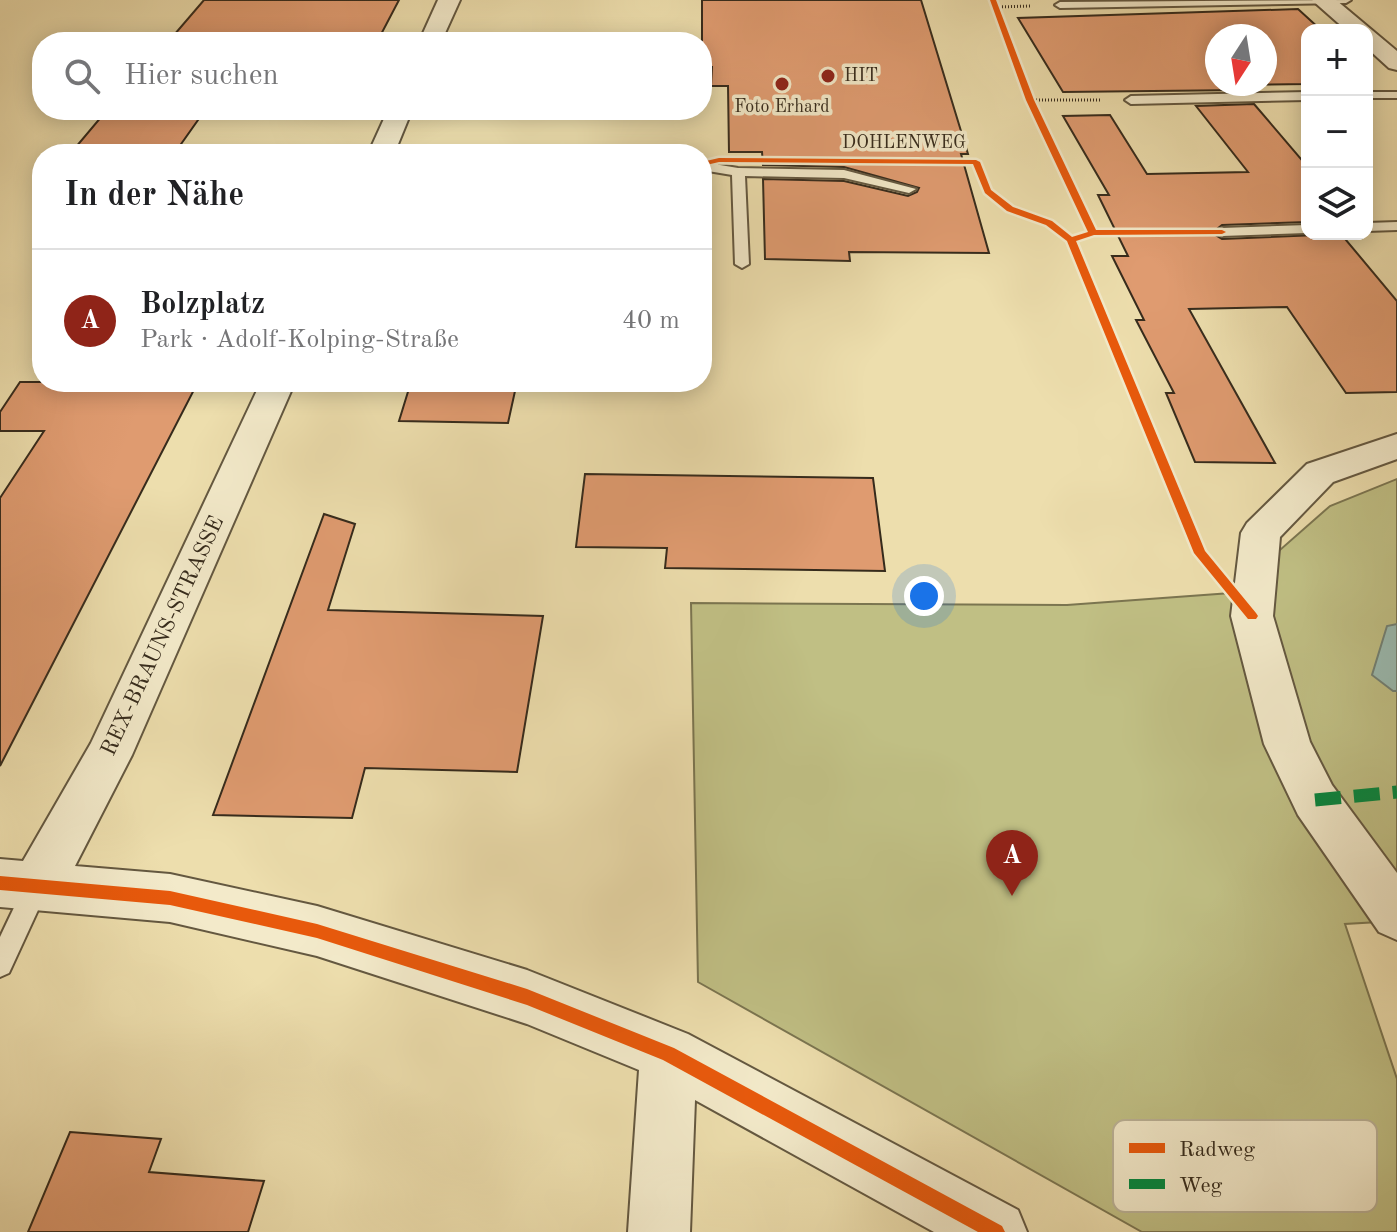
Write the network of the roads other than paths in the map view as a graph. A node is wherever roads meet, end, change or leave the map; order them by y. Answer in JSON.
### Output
{"nodes":[{"id":1,"x":449,"y":0,"type":"edge"},
{"id":2,"x":1323,"y":0,"type":"edge"},
{"id":3,"x":1346,"y":0,"type":"edge"},
{"id":4,"x":1060,"y":5,"type":"dead end"},
{"id":5,"x":1353,"y":24,"type":"edge"},
{"id":6,"x":435,"y":32,"type":"edge"},
{"id":7,"x":1373,"y":41,"type":"edge"},
{"id":8,"x":1397,"y":63,"type":"edge"},
{"id":9,"x":1373,"y":95,"type":"edge"},
{"id":10,"x":1397,"y":95,"type":"edge"},
{"id":11,"x":1301,"y":96,"type":"edge"},
{"id":12,"x":1131,"y":100,"type":"road end"},
{"id":13,"x":396,"y":120,"type":"edge"},
{"id":14,"x":385,"y":144,"type":"edge"},
{"id":15,"x":712,"y":168,"type":"edge"},
{"id":16,"x":738,"y":172,"type":"junction"},
{"id":17,"x":909,"y":189,"type":"dead end"},
{"id":18,"x":1397,"y":226,"type":"edge"},
{"id":19,"x":1373,"y":227,"type":"edge"},
{"id":20,"x":1301,"y":229,"type":"edge"},
{"id":21,"x":1222,"y":232,"type":"dead end"},
{"id":22,"x":742,"y":264,"type":"dead end"},
{"id":23,"x":273,"y":392,"type":"edge"},
{"id":24,"x":1397,"y":446,"type":"edge"},
{"id":25,"x":19,"y":883,"type":"edge"},
{"id":26,"x":1397,"y":915,"type":"edge"},
{"id":27,"x":0,"y":964,"type":"edge"},
{"id":28,"x":668,"y":1054,"type":"junction"},
{"id":29,"x":659,"y":1232,"type":"edge"},
{"id":30,"x":996,"y":1232,"type":"edge"}],
"edges":[{"from":1,"to":6,"type":"street"},
{"from":2,"to":3,"type":"lane"},
{"from":2,"to":4,"type":"lane"},
{"from":2,"to":5,"type":"street"},
{"from":7,"to":8,"type":"street"},
{"from":9,"to":10,"type":"lane"},
{"from":11,"to":12,"type":"lane"},
{"from":13,"to":14,"type":"street"},
{"from":15,"to":16,"type":"lane"},
{"from":16,"to":17,"type":"lane"},
{"from":16,"to":22,"type":"lane"},
{"from":18,"to":19,"type":"lane"},
{"from":20,"to":21,"type":"lane"},
{"from":23,"to":25,"type":"street","name":"REX-BRAUNS-STRASSE"},
{"from":24,"to":26,"type":"street"},
{"from":25,"to":27,"type":"lane"},
{"from":25,"to":28,"type":"street"},
{"from":28,"to":29,"type":"street"},
{"from":28,"to":30,"type":"street"}]}
